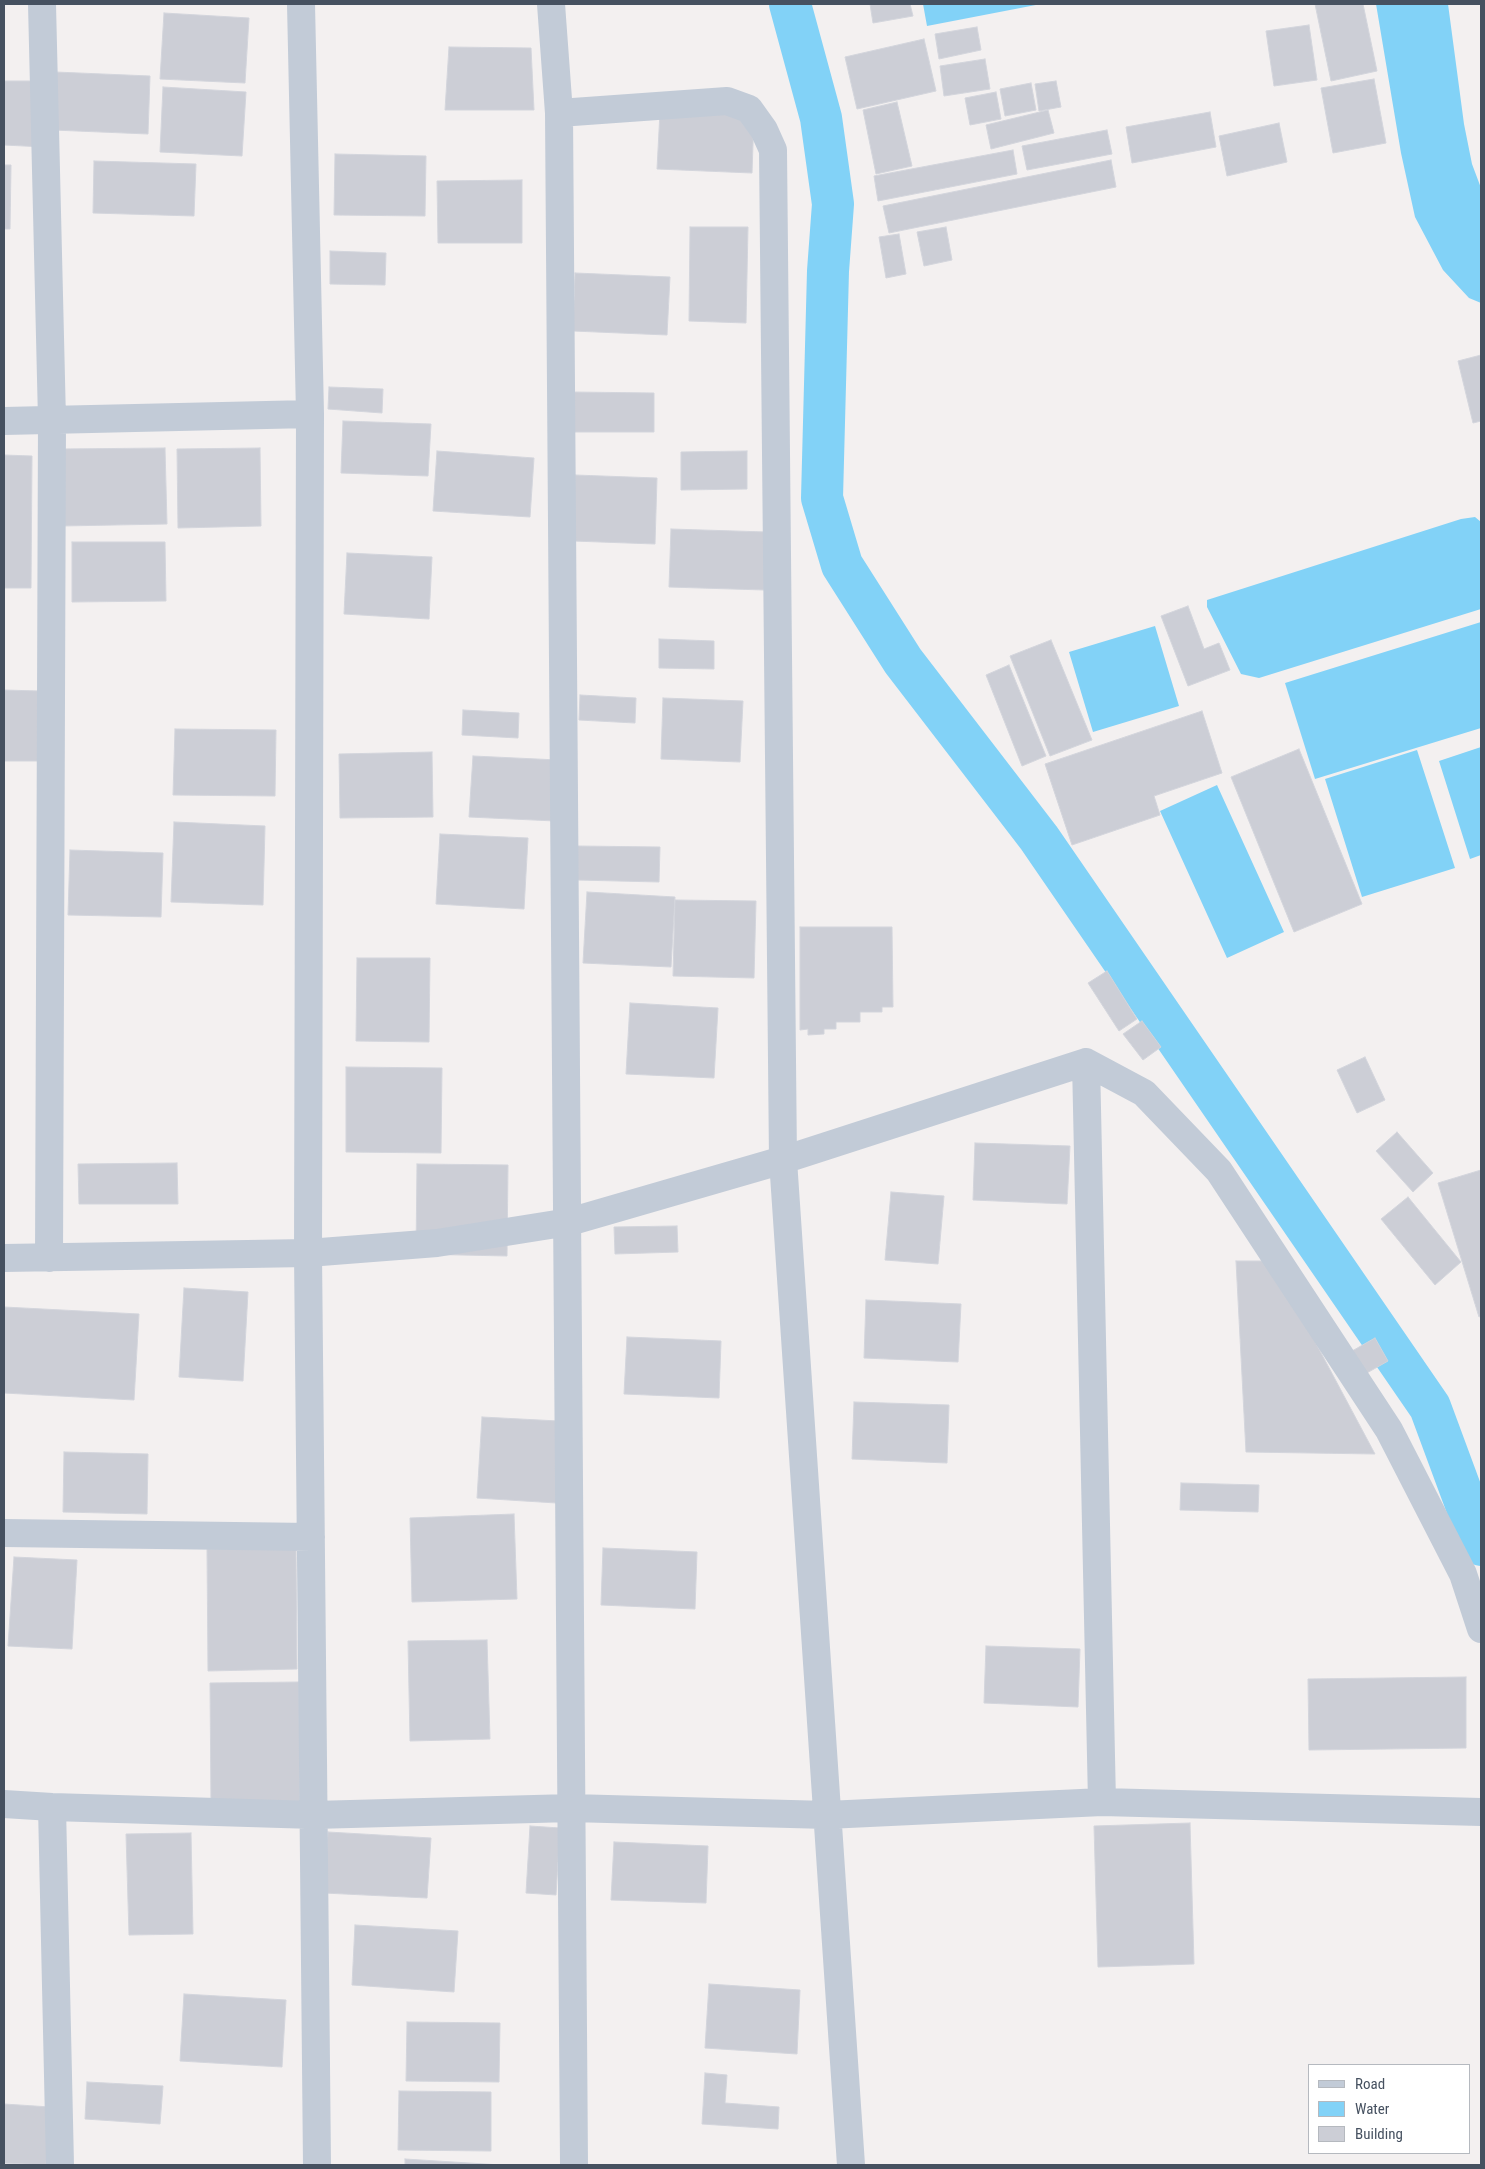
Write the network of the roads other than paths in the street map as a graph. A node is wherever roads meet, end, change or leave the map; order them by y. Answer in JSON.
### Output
{"nodes":[{"id":1,"x":42,"y":4,"type":"edge"},
{"id":2,"x":301,"y":4,"type":"edge"},
{"id":3,"x":551,"y":4,"type":"edge"},
{"id":4,"x":559,"y":113,"type":"junction"},
{"id":5,"x":310,"y":414,"type":"junction"},
{"id":6,"x":52,"y":420,"type":"junction"},
{"id":7,"x":4,"y":421,"type":"edge"},
{"id":8,"x":1086,"y":1062,"type":"junction"},
{"id":9,"x":783,"y":1160,"type":"junction"},
{"id":10,"x":568,"y":1222,"type":"junction"},
{"id":11,"x":308,"y":1253,"type":"junction"},
{"id":12,"x":4,"y":1258,"type":"edge"},
{"id":13,"x":49,"y":1258,"type":"junction"},
{"id":14,"x":4,"y":1533,"type":"edge"},
{"id":15,"x":311,"y":1537,"type":"junction"},
{"id":16,"x":1481,"y":1629,"type":"edge"},
{"id":17,"x":1102,"y":1802,"type":"junction"},
{"id":18,"x":4,"y":1804,"type":"edge"},
{"id":19,"x":52,"y":1807,"type":"junction"},
{"id":20,"x":571,"y":1808,"type":"junction"},
{"id":21,"x":1481,"y":1812,"type":"edge"},
{"id":22,"x":314,"y":1815,"type":"junction"},
{"id":23,"x":827,"y":1815,"type":"junction"},
{"id":24,"x":60,"y":2165,"type":"edge"},
{"id":25,"x":317,"y":2165,"type":"edge"},
{"id":26,"x":574,"y":2165,"type":"edge"},
{"id":27,"x":851,"y":2165,"type":"edge"}],
"edges":[{"from":1,"to":6,"type":"street"},
{"from":2,"to":5,"type":"street"},
{"from":3,"to":4,"type":"street"},
{"from":4,"to":9,"type":"street"},
{"from":4,"to":10,"type":"street"},
{"from":5,"to":6,"type":"street"},
{"from":5,"to":11,"type":"street"},
{"from":6,"to":7,"type":"street"},
{"from":6,"to":13,"type":"street"},
{"from":8,"to":9,"type":"street"},
{"from":8,"to":16,"type":"street"},
{"from":8,"to":17,"type":"street"},
{"from":9,"to":10,"type":"street"},
{"from":9,"to":23,"type":"street"},
{"from":10,"to":11,"type":"street"},
{"from":10,"to":20,"type":"street"},
{"from":11,"to":13,"type":"street"},
{"from":11,"to":15,"type":"street"},
{"from":12,"to":13,"type":"street"},
{"from":14,"to":15,"type":"street"},
{"from":15,"to":22,"type":"street"},
{"from":17,"to":21,"type":"street"},
{"from":17,"to":23,"type":"street"},
{"from":18,"to":19,"type":"street"},
{"from":19,"to":22,"type":"street"},
{"from":19,"to":24,"type":"street"},
{"from":20,"to":22,"type":"street"},
{"from":20,"to":23,"type":"street"},
{"from":20,"to":26,"type":"street"},
{"from":22,"to":25,"type":"street"},
{"from":23,"to":27,"type":"street"}]}
